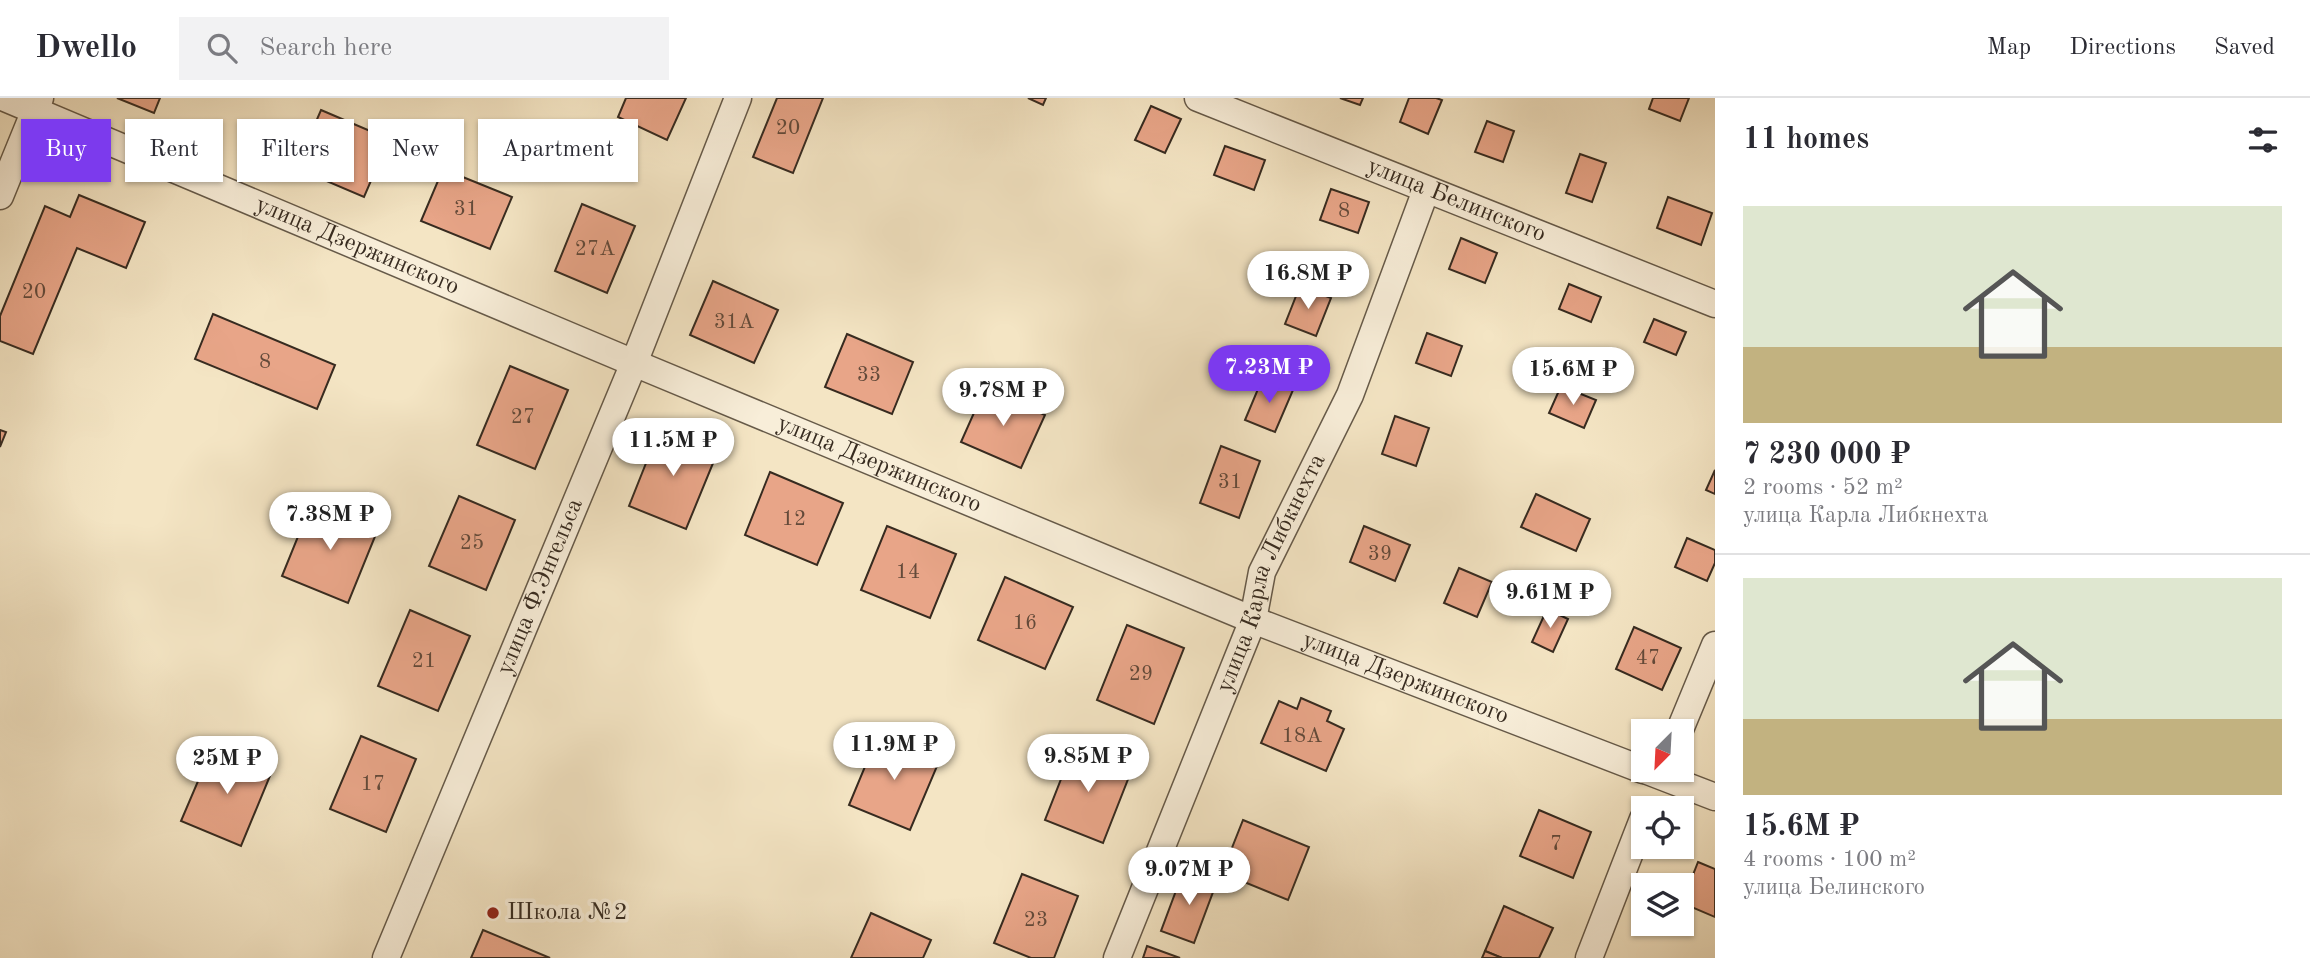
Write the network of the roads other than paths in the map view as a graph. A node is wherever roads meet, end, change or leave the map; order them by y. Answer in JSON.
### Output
{"nodes":[{"id":1,"x":5,"y":98,"type":"edge"},
{"id":2,"x":738,"y":98,"type":"edge"},
{"id":3,"x":1198,"y":98,"type":"edge"},
{"id":4,"x":37,"y":104,"type":"edge"},
{"id":5,"x":1426,"y":190,"type":"junction"},
{"id":6,"x":0,"y":196,"type":"edge"},
{"id":7,"x":1715,"y":304,"type":"edge"},
{"id":8,"x":634,"y":363,"type":"junction"},
{"id":9,"x":1253,"y":620,"type":"junction"},
{"id":10,"x":1715,"y":645,"type":"edge"},
{"id":11,"x":1684,"y":719,"type":"edge"},
{"id":12,"x":1631,"y":763,"type":"edge"},
{"id":13,"x":1679,"y":782,"type":"edge"},
{"id":14,"x":1715,"y":797,"type":"edge"},
{"id":15,"x":1631,"y":850,"type":"edge"},
{"id":16,"x":386,"y":958,"type":"edge"},
{"id":17,"x":1117,"y":958,"type":"edge"},
{"id":18,"x":1589,"y":958,"type":"edge"}],
"edges":[{"from":1,"to":4,"type":"street","name":"улица Дзержинского"},
{"from":2,"to":8,"type":"street","name":"улица Ф.Энгельса"},
{"from":3,"to":5,"type":"street","name":"улица Белинского"},
{"from":4,"to":6,"type":"street"},
{"from":4,"to":8,"type":"street","name":"улица Дзержинского"},
{"from":5,"to":7,"type":"street","name":"улица Белинского"},
{"from":5,"to":9,"type":"street","name":"улица Карла Либкнехта"},
{"from":8,"to":9,"type":"street","name":"улица Дзержинского"},
{"from":8,"to":16,"type":"street","name":"улица Ф.Энгельса"},
{"from":9,"to":12,"type":"street","name":"улица Дзержинского"},
{"from":9,"to":17,"type":"street","name":"улица Карла Либкнехта"},
{"from":10,"to":11,"type":"street"},
{"from":13,"to":14,"type":"street","name":"улица Дзержинского"},
{"from":15,"to":18,"type":"street"}]}
